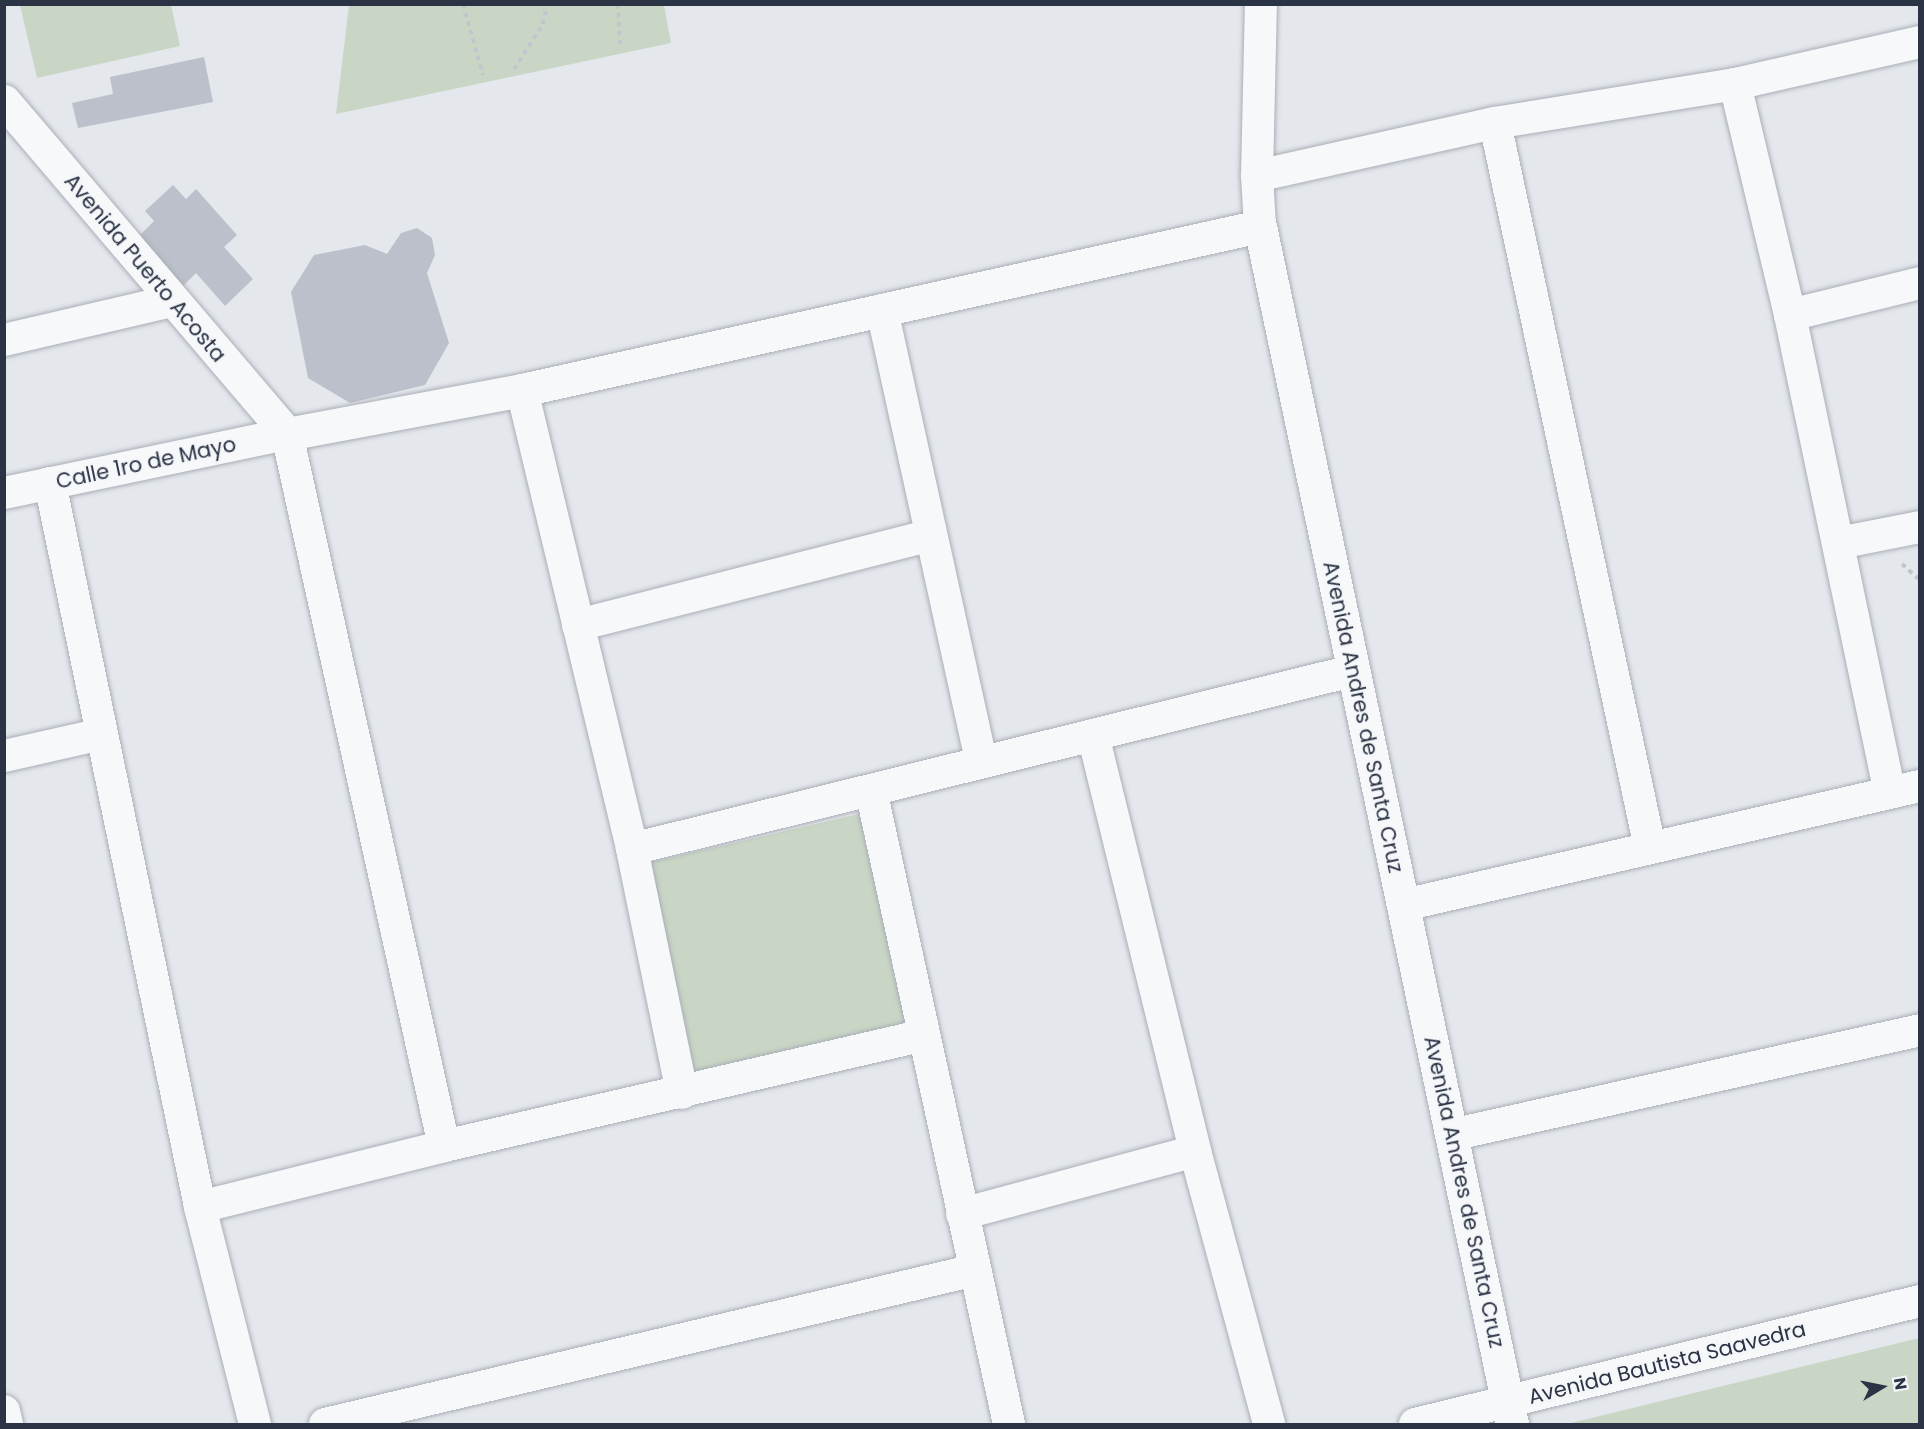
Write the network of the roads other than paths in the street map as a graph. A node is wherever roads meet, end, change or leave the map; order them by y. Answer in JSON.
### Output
{"nodes":[{"id":1,"x":1261,"y":4,"type":"edge"},
{"id":2,"x":1920,"y":42,"type":"edge"},
{"id":3,"x":1735,"y":84,"type":"junction"},
{"id":4,"x":4,"y":101,"type":"edge"},
{"id":5,"x":1495,"y":123,"type":"junction"},
{"id":6,"x":1257,"y":176,"type":"junction"},
{"id":7,"x":1260,"y":226,"type":"junction"},
{"id":8,"x":1920,"y":283,"type":"edge"},
{"id":9,"x":171,"y":301,"type":"junction"},
{"id":10,"x":882,"y":310,"type":"junction"},
{"id":11,"x":1790,"y":315,"type":"junction"},
{"id":12,"x":4,"y":340,"type":"edge"},
{"id":13,"x":522,"y":390,"type":"junction"},
{"id":14,"x":287,"y":434,"type":"junction"},
{"id":15,"x":50,"y":483,"type":"junction"},
{"id":16,"x":4,"y":493,"type":"edge"},
{"id":17,"x":1920,"y":527,"type":"edge"},
{"id":18,"x":931,"y":535,"type":"junction"},
{"id":19,"x":1839,"y":543,"type":"junction"},
{"id":20,"x":578,"y":624,"type":"junction"},
{"id":21,"x":1352,"y":670,"type":"junction"},
{"id":22,"x":102,"y":734,"type":"junction"},
{"id":23,"x":1093,"y":735,"type":"junction"},
{"id":24,"x":4,"y":756,"type":"edge"},
{"id":25,"x":981,"y":762,"type":"junction"},
{"id":26,"x":1920,"y":786,"type":"edge"},
{"id":27,"x":871,"y":790,"type":"junction"},
{"id":28,"x":1890,"y":793,"type":"junction"},
{"id":29,"x":1650,"y":848,"type":"junction"},
{"id":30,"x":632,"y":849,"type":"junction"},
{"id":31,"x":1404,"y":905,"type":"junction"},
{"id":32,"x":1920,"y":1030,"type":"edge"},
{"id":33,"x":922,"y":1036,"type":"junction"},
{"id":34,"x":682,"y":1094,"type":"junction"},
{"id":35,"x":1451,"y":1135,"type":"junction"},
{"id":36,"x":444,"y":1146,"type":"junction"},
{"id":37,"x":1195,"y":1151,"type":"junction"},
{"id":38,"x":200,"y":1207,"type":"junction"},
{"id":39,"x":962,"y":1214,"type":"junction"},
{"id":40,"x":975,"y":1270,"type":"junction"},
{"id":41,"x":1920,"y":1301,"type":"edge"},
{"id":42,"x":4,"y":1411,"type":"edge"},
{"id":43,"x":1510,"y":1413,"type":"edge"},
{"id":44,"x":7,"y":1425,"type":"edge"},
{"id":45,"x":255,"y":1425,"type":"edge"},
{"id":46,"x":325,"y":1425,"type":"edge"},
{"id":47,"x":1009,"y":1425,"type":"edge"},
{"id":48,"x":1269,"y":1425,"type":"edge"},
{"id":49,"x":1415,"y":1425,"type":"edge"}],
"edges":[{"from":1,"to":6,"type":"street","name":"Avenida Andres de Santa Cruz"},
{"from":2,"to":3,"type":"street"},
{"from":3,"to":5,"type":"street"},
{"from":3,"to":11,"type":"street"},
{"from":4,"to":9,"type":"street","name":"Avenida Puerto Acosta"},
{"from":5,"to":6,"type":"street"},
{"from":5,"to":29,"type":"street"},
{"from":6,"to":7,"type":"street","name":"Avenida Andres de Santa Cruz"},
{"from":7,"to":10,"type":"street"},
{"from":7,"to":21,"type":"street","name":"Avenida Andres de Santa Cruz"},
{"from":8,"to":11,"type":"street"},
{"from":9,"to":12,"type":"street"},
{"from":9,"to":14,"type":"street","name":"Avenida Puerto Acosta"},
{"from":10,"to":13,"type":"street"},
{"from":10,"to":18,"type":"street"},
{"from":11,"to":19,"type":"street"},
{"from":13,"to":14,"type":"street"},
{"from":13,"to":20,"type":"street"},
{"from":14,"to":15,"type":"street","name":"Calle 1ro de Mayo"},
{"from":14,"to":36,"type":"street"},
{"from":15,"to":16,"type":"street","name":"Calle 1ro de Mayo"},
{"from":15,"to":22,"type":"street"},
{"from":17,"to":19,"type":"street"},
{"from":18,"to":20,"type":"street"},
{"from":18,"to":25,"type":"street"},
{"from":19,"to":28,"type":"street"},
{"from":20,"to":30,"type":"street"},
{"from":21,"to":23,"type":"street"},
{"from":21,"to":31,"type":"street","name":"Avenida Andres de Santa Cruz"},
{"from":22,"to":24,"type":"street"},
{"from":22,"to":38,"type":"street"},
{"from":23,"to":25,"type":"street"},
{"from":23,"to":37,"type":"street"},
{"from":25,"to":27,"type":"street"},
{"from":26,"to":28,"type":"street"},
{"from":27,"to":30,"type":"street"},
{"from":27,"to":33,"type":"street"},
{"from":28,"to":29,"type":"street"},
{"from":29,"to":31,"type":"street"},
{"from":30,"to":34,"type":"street"},
{"from":31,"to":35,"type":"street","name":"Avenida Andres de Santa Cruz"},
{"from":32,"to":35,"type":"street"},
{"from":33,"to":34,"type":"street"},
{"from":33,"to":39,"type":"street"},
{"from":34,"to":36,"type":"street"},
{"from":35,"to":43,"type":"street","name":"Avenida Andres de Santa Cruz"},
{"from":36,"to":38,"type":"street"},
{"from":37,"to":39,"type":"street"},
{"from":37,"to":48,"type":"street"},
{"from":38,"to":45,"type":"street"},
{"from":39,"to":40,"type":"street"},
{"from":40,"to":46,"type":"street"},
{"from":40,"to":47,"type":"street"},
{"from":41,"to":43,"type":"street","name":"Avenida Bautista Saavedra"},
{"from":42,"to":44,"type":"street"},
{"from":43,"to":49,"type":"street","name":"Avenida Bautista Saavedra"}]}
